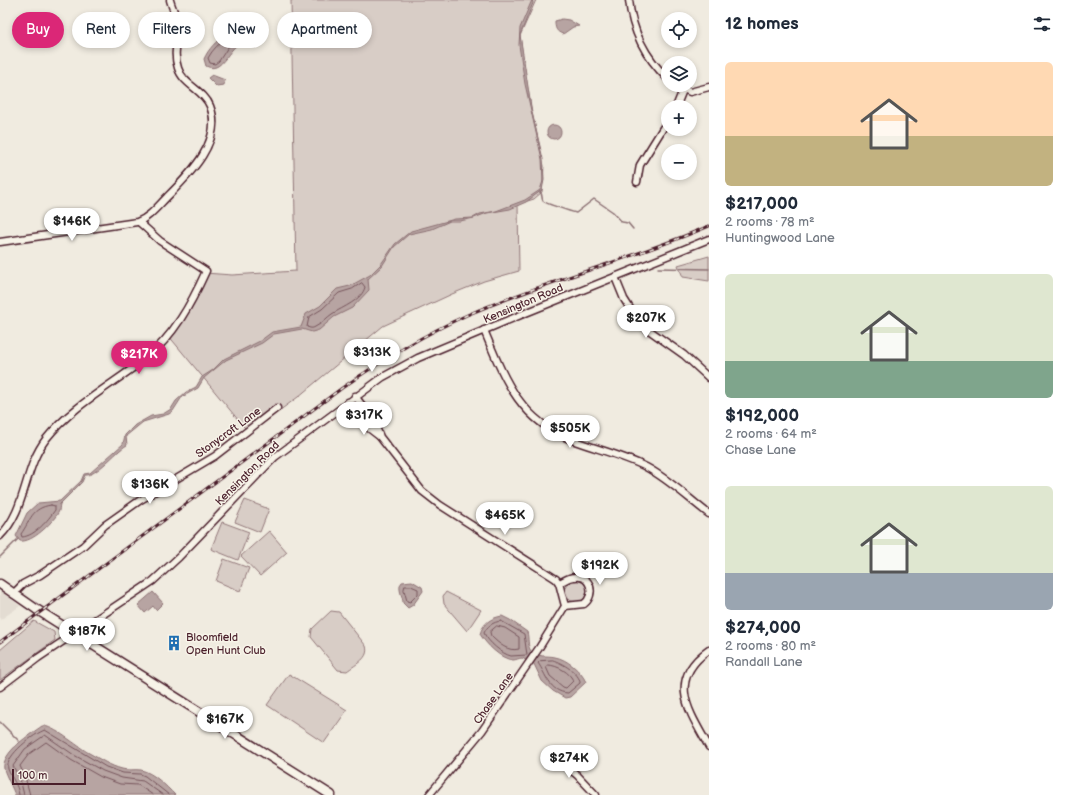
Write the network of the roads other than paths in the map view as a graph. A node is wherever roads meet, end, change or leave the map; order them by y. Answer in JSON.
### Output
{"nodes":[{"id":1,"x":170,"y":0,"type":"edge"},
{"id":2,"x":629,"y":0,"type":"edge"},
{"id":3,"x":661,"y":71,"type":"edge"},
{"id":4,"x":709,"y":87,"type":"edge"},
{"id":5,"x":697,"y":91,"type":"edge"},
{"id":6,"x":661,"y":131,"type":"edge"},
{"id":7,"x":637,"y":182,"type":"dead end"},
{"id":8,"x":139,"y":222,"type":"junction"},
{"id":9,"x":709,"y":239,"type":"edge"},
{"id":10,"x":0,"y":242,"type":"edge"},
{"id":11,"x":615,"y":277,"type":"junction"},
{"id":12,"x":484,"y":330,"type":"junction"},
{"id":13,"x":709,"y":378,"type":"edge"},
{"id":14,"x":356,"y":396,"type":"junction"},
{"id":15,"x":348,"y":402,"type":"junction"},
{"id":16,"x":277,"y":408,"type":"dead end"},
{"id":17,"x":380,"y":438,"type":"junction"},
{"id":18,"x":709,"y":514,"type":"edge"},
{"id":19,"x":0,"y":536,"type":"edge"},
{"id":20,"x":559,"y":583,"type":"junction"},
{"id":21,"x":0,"y":584,"type":"edge"},
{"id":22,"x":13,"y":594,"type":"junction"},
{"id":23,"x":565,"y":606,"type":"junction"},
{"id":24,"x":76,"y":633,"type":"junction"},
{"id":25,"x":709,"y":650,"type":"edge"},
{"id":26,"x":0,"y":686,"type":"edge"},
{"id":27,"x":709,"y":747,"type":"edge"},
{"id":28,"x":552,"y":754,"type":"dead end"},
{"id":29,"x":331,"y":795,"type":"edge"},
{"id":30,"x":429,"y":795,"type":"edge"},
{"id":31,"x":596,"y":795,"type":"edge"}],
"edges":[{"from":1,"to":8,"type":"street"},
{"from":2,"to":3,"type":"street"},
{"from":4,"to":5,"type":"street"},
{"from":6,"to":7,"type":"street"},
{"from":8,"to":10,"type":"street"},
{"from":8,"to":19,"type":"street"},
{"from":9,"to":11,"type":"street","name":"Kensington Road"},
{"from":11,"to":12,"type":"street","name":"Kensington Road"},
{"from":11,"to":13,"type":"street"},
{"from":12,"to":14,"type":"street","name":"Kensington Road"},
{"from":12,"to":18,"type":"street"},
{"from":14,"to":15,"type":"street","name":"Kensington Road"},
{"from":14,"to":17,"type":"street"},
{"from":15,"to":17,"type":"street"},
{"from":15,"to":24,"type":"street","name":"Kensington Road"},
{"from":16,"to":22,"type":"street","name":"Stonycroft Lane"},
{"from":17,"to":20,"type":"street"},
{"from":20,"to":23,"type":"street"},
{"from":20,"to":23,"type":"street"},
{"from":21,"to":22,"type":"main road"},
{"from":22,"to":24,"type":"main road"},
{"from":23,"to":30,"type":"street","name":"Chase Lane"},
{"from":24,"to":26,"type":"street","name":"Kensington Road"},
{"from":24,"to":29,"type":"main road"},
{"from":25,"to":27,"type":"street"},
{"from":28,"to":31,"type":"street"}]}
